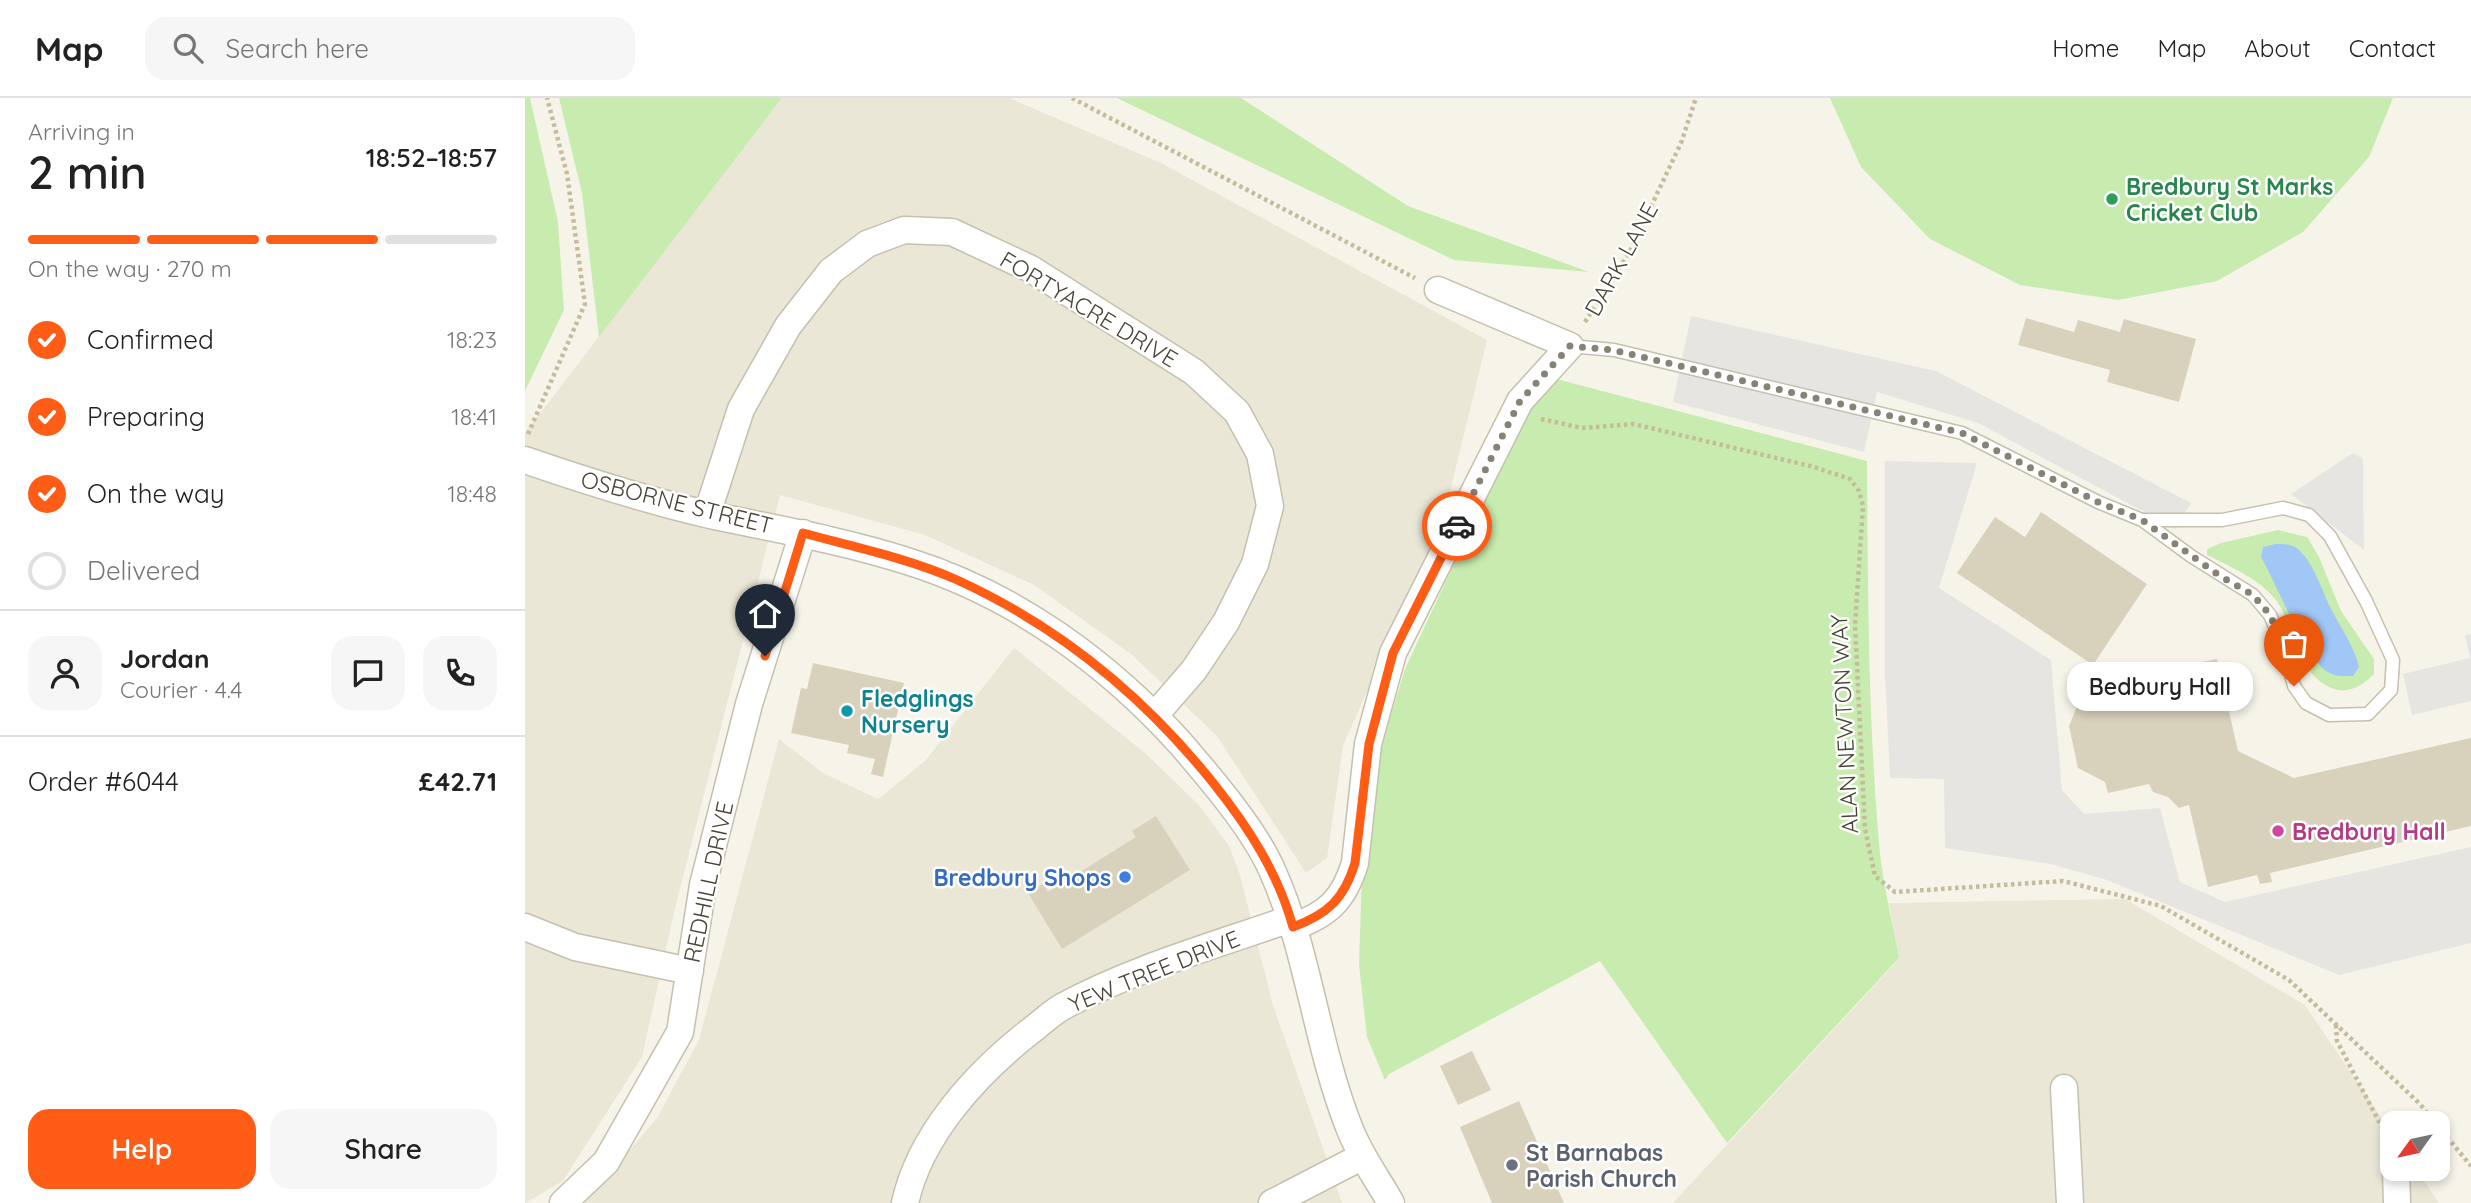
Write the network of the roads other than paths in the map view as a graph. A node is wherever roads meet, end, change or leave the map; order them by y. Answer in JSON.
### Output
{"nodes":[{"id":1,"x":1439,"y":290,"type":"road end"},
{"id":2,"x":1570,"y":346,"type":"junction"},
{"id":3,"x":525,"y":460,"type":"edge"},
{"id":4,"x":707,"y":514,"type":"junction"},
{"id":5,"x":2142,"y":520,"type":"junction"},
{"id":6,"x":803,"y":533,"type":"junction"},
{"id":7,"x":1155,"y":715,"type":"junction"},
{"id":8,"x":1292,"y":923,"type":"junction"},
{"id":9,"x":525,"y":927,"type":"edge"},
{"id":10,"x":690,"y":971,"type":"junction"},
{"id":11,"x":2064,"y":1088,"type":"dead end"},
{"id":12,"x":1363,"y":1156,"type":"junction"},
{"id":13,"x":2396,"y":1181,"type":"edge"},
{"id":14,"x":563,"y":1203,"type":"edge"},
{"id":15,"x":905,"y":1203,"type":"edge"},
{"id":16,"x":1272,"y":1203,"type":"edge"},
{"id":17,"x":1391,"y":1203,"type":"edge"},
{"id":18,"x":2070,"y":1203,"type":"edge"},
{"id":19,"x":2397,"y":1203,"type":"edge"}],
"edges":[{"from":1,"to":2,"type":"street"},
{"from":2,"to":5,"type":"lane"},
{"from":2,"to":8,"type":"street"},
{"from":3,"to":4,"type":"street","name":"OSBORNE STREET"},
{"from":4,"to":6,"type":"street","name":"OSBORNE STREET"},
{"from":4,"to":7,"type":"street","name":"FORTYACRE DRIVE"},
{"from":5,"to":5,"type":"lane"},
{"from":6,"to":7,"type":"street","name":"OSBORNE STREET"},
{"from":6,"to":10,"type":"street","name":"REDHILL DRIVE"},
{"from":7,"to":8,"type":"street","name":"OSBORNE STREET"},
{"from":8,"to":12,"type":"street","name":"OSBORNE STREET"},
{"from":8,"to":15,"type":"street","name":"YEW TREE DRIVE"},
{"from":9,"to":10,"type":"street"},
{"from":10,"to":14,"type":"street","name":"REDHILL DRIVE"},
{"from":11,"to":18,"type":"street"},
{"from":12,"to":16,"type":"street"},
{"from":12,"to":17,"type":"street","name":"OSBORNE STREET"},
{"from":13,"to":19,"type":"street"}]}
